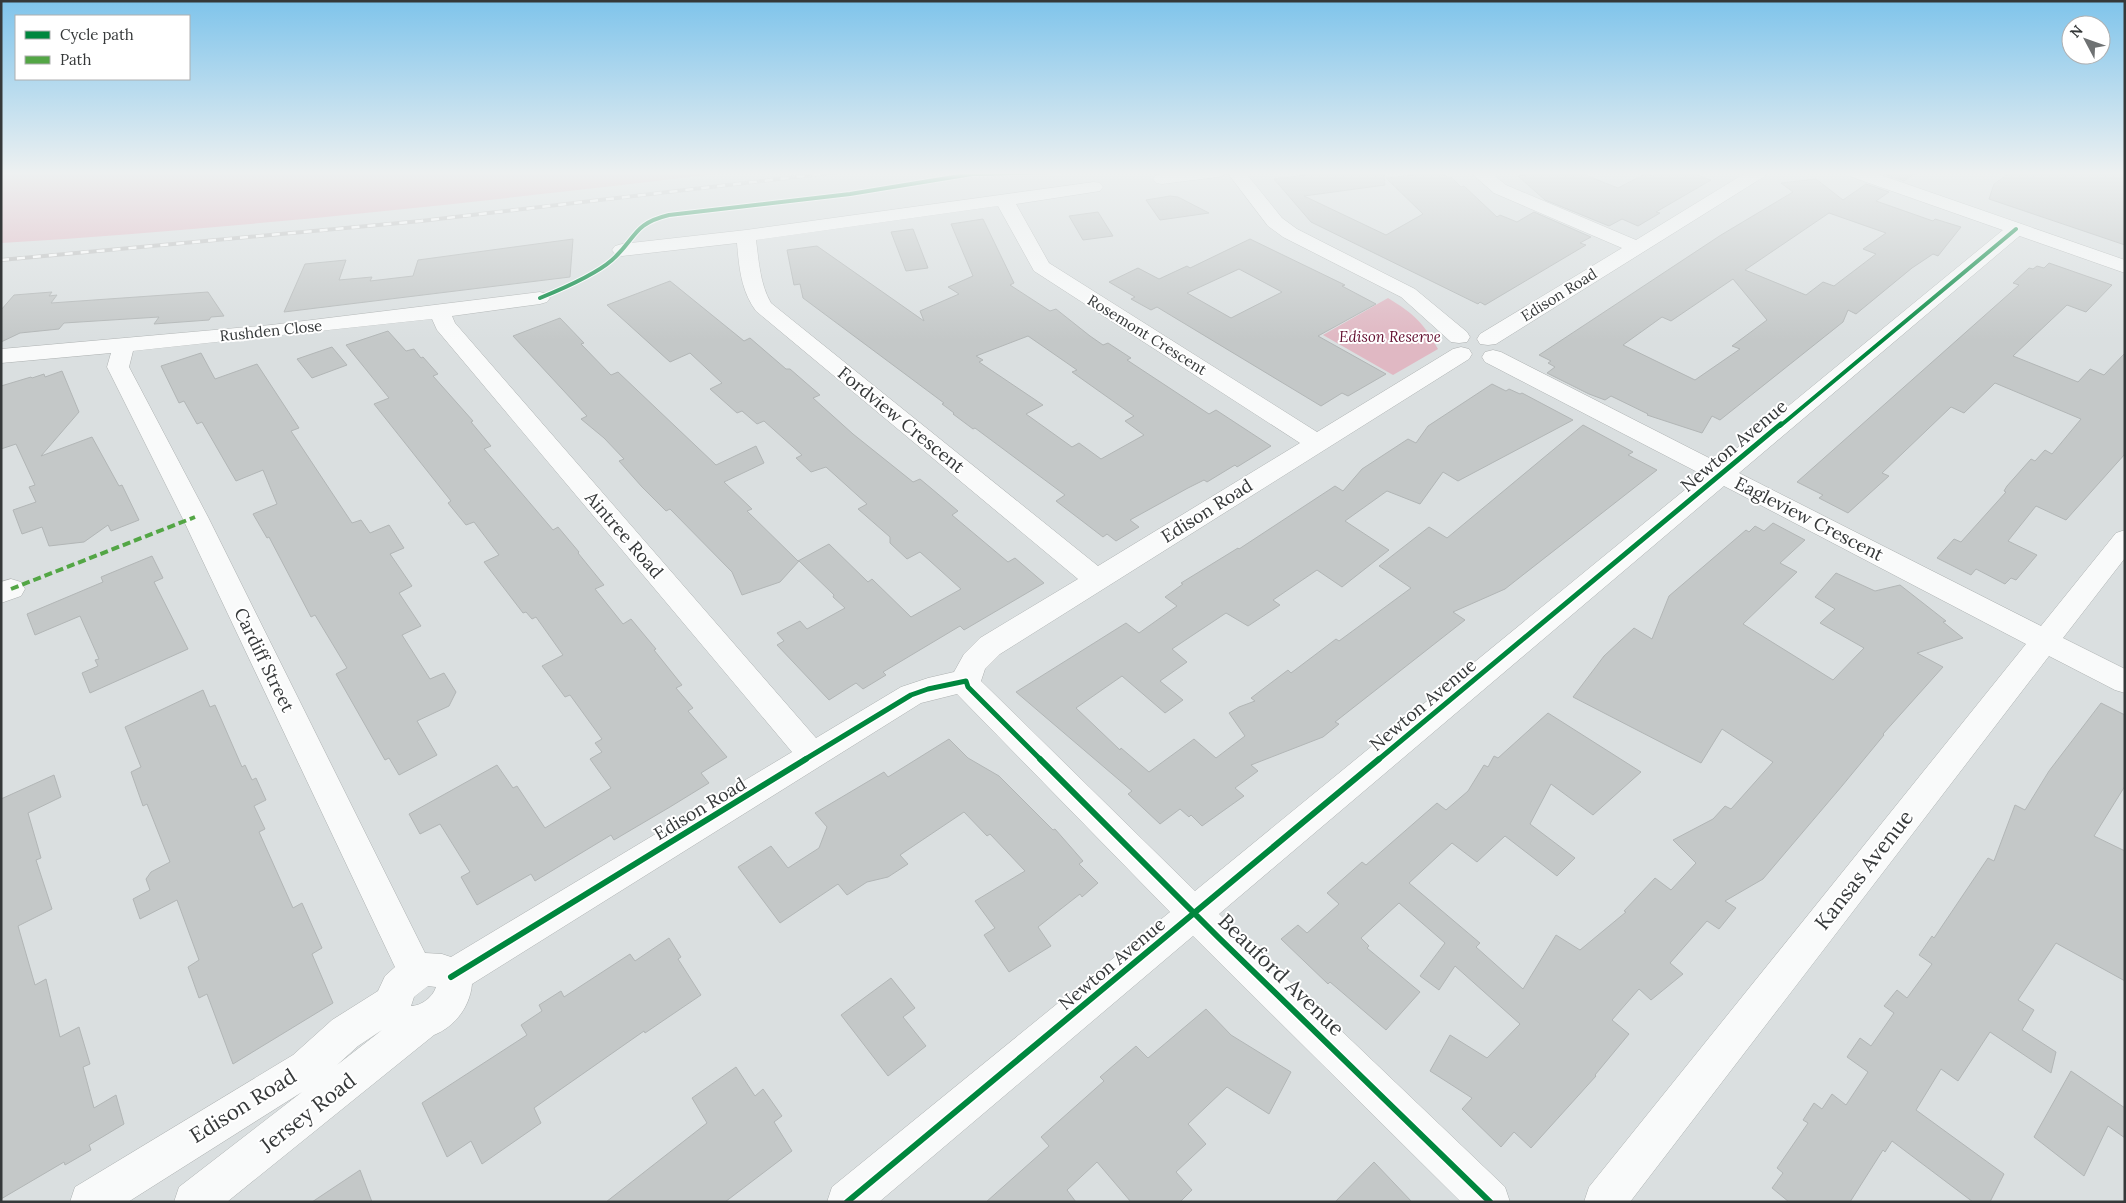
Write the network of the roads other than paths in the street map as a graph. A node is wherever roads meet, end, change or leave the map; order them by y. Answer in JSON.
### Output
{"nodes":[{"id":1,"x":804,"y":228,"type":"edge"},
{"id":2,"x":1020,"y":228,"type":"edge"},
{"id":3,"x":1283,"y":228,"type":"edge"},
{"id":4,"x":1590,"y":228,"type":"edge"},
{"id":5,"x":1668,"y":228,"type":"edge"},
{"id":6,"x":2016,"y":229,"type":"joint"},
{"id":7,"x":746,"y":236,"type":"junction"},
{"id":8,"x":1636,"y":248,"type":"junction"},
{"id":9,"x":622,"y":250,"type":"dead end"},
{"id":10,"x":2125,"y":267,"type":"edge"},
{"id":11,"x":540,"y":298,"type":"dead end"},
{"id":12,"x":439,"y":312,"type":"junction"},
{"id":13,"x":124,"y":346,"type":"junction"},
{"id":14,"x":1460,"y":346,"type":"junction"},
{"id":15,"x":1491,"y":348,"type":"junction"},
{"id":16,"x":1,"y":356,"type":"edge"},
{"id":17,"x":1317,"y":443,"type":"junction"},
{"id":18,"x":1722,"y":474,"type":"junction"},
{"id":19,"x":2125,"y":538,"type":"edge"},
{"id":20,"x":1097,"y":580,"type":"junction"},
{"id":21,"x":2044,"y":640,"type":"junction"},
{"id":22,"x":2125,"y":682,"type":"edge"},
{"id":23,"x":966,"y":683,"type":"junction"},
{"id":24,"x":813,"y":756,"type":"junction"},
{"id":25,"x":1194,"y":913,"type":"junction"},
{"id":26,"x":416,"y":973,"type":"junction"},
{"id":27,"x":451,"y":977,"type":"junction"},
{"id":28,"x":406,"y":1013,"type":"junction"},
{"id":29,"x":207,"y":1198,"type":"edge"},
{"id":30,"x":90,"y":1202,"type":"edge"},
{"id":31,"x":847,"y":1202,"type":"edge"},
{"id":32,"x":1490,"y":1202,"type":"edge"},
{"id":33,"x":1604,"y":1202,"type":"edge"}],
"edges":[{"from":1,"to":7,"type":"street"},
{"from":2,"to":17,"type":"street","name":"Rosemont Crescent"},
{"from":3,"to":14,"type":"street"},
{"from":4,"to":8,"type":"street"},
{"from":5,"to":8,"type":"street","name":"Edison Road"},
{"from":6,"to":10,"type":"street"},
{"from":6,"to":18,"type":"street","name":"Newton Avenue"},
{"from":7,"to":9,"type":"street"},
{"from":7,"to":20,"type":"street","name":"Fordview Crescent"},
{"from":8,"to":15,"type":"street","name":"Edison Road"},
{"from":11,"to":12,"type":"street","name":"Rushden Close"},
{"from":12,"to":13,"type":"street","name":"Rushden Close"},
{"from":12,"to":24,"type":"street","name":"Aintree Road"},
{"from":13,"to":16,"type":"street","name":"Rushden Close"},
{"from":13,"to":26,"type":"street","name":"Cardiff Street"},
{"from":14,"to":15,"type":"street"},
{"from":14,"to":17,"type":"street","name":"Edison Road"},
{"from":15,"to":18,"type":"street","name":"Eagleview Crescent"},
{"from":17,"to":20,"type":"street","name":"Edison Road"},
{"from":18,"to":21,"type":"street","name":"Eagleview Crescent"},
{"from":18,"to":25,"type":"street","name":"Newton Avenue"},
{"from":19,"to":21,"type":"street","name":"Kansas Avenue"},
{"from":20,"to":23,"type":"street","name":"Edison Road"},
{"from":21,"to":22,"type":"street","name":"Eagleview Crescent"},
{"from":21,"to":33,"type":"street","name":"Kansas Avenue"},
{"from":23,"to":24,"type":"street","name":"Edison Road"},
{"from":23,"to":25,"type":"street","name":"Beauford Avenue"},
{"from":24,"to":27,"type":"street","name":"Edison Road"},
{"from":25,"to":31,"type":"street","name":"Newton Avenue"},
{"from":25,"to":32,"type":"street","name":"Beauford Avenue"},
{"from":26,"to":27,"type":"street"},
{"from":26,"to":28,"type":"street"},
{"from":27,"to":28,"type":"street"},
{"from":28,"to":29,"type":"street","name":"Jersey Road"},
{"from":28,"to":30,"type":"street","name":"Edison Road"}]}
